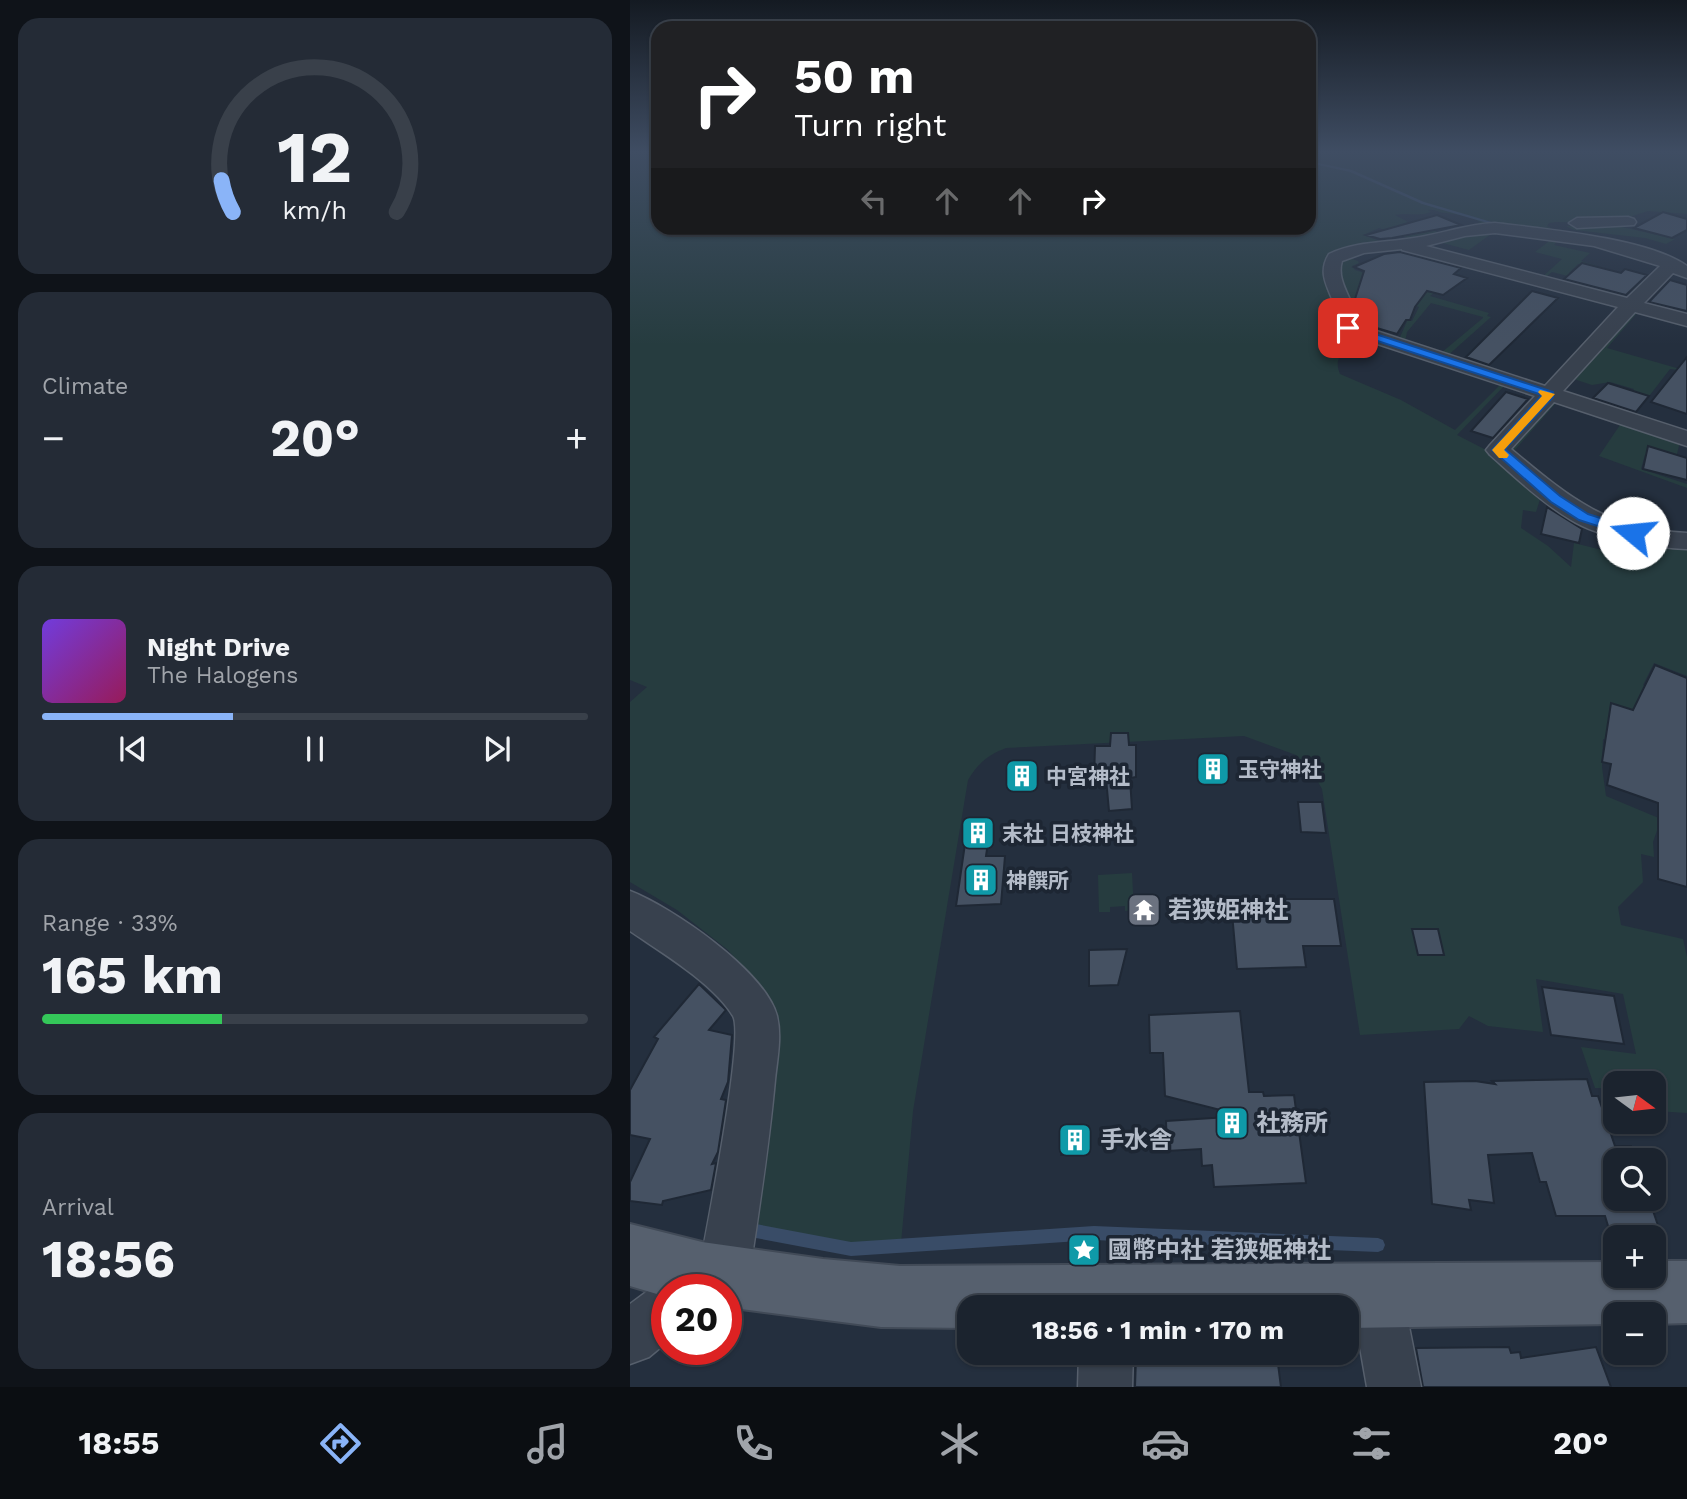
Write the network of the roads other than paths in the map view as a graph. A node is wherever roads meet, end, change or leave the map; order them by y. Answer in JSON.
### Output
{"nodes":[{"id":1,"x":1628,"y":222,"type":"dead end"},
{"id":2,"x":1613,"y":242,"type":"junction"},
{"id":3,"x":1403,"y":244,"type":"junction"},
{"id":4,"x":1681,"y":263,"type":"edge"},
{"id":5,"x":1631,"y":305,"type":"junction"},
{"id":6,"x":1687,"y":320,"type":"edge"},
{"id":7,"x":1550,"y":394,"type":"junction"},
{"id":8,"x":1687,"y":439,"type":"edge"},
{"id":9,"x":1687,"y":541,"type":"edge"},
{"id":10,"x":630,"y":909,"type":"edge"},
{"id":11,"x":630,"y":1255,"type":"edge"},
{"id":12,"x":685,"y":1274,"type":"edge"},
{"id":13,"x":714,"y":1274,"type":"edge"},
{"id":14,"x":742,"y":1285,"type":"edge"},
{"id":15,"x":1687,"y":1292,"type":"edge"},
{"id":16,"x":1377,"y":1296,"type":"junction"},
{"id":17,"x":1359,"y":1298,"type":"edge"},
{"id":18,"x":957,"y":1303,"type":"edge"},
{"id":19,"x":651,"y":1321,"type":"edge"},
{"id":20,"x":630,"y":1338,"type":"edge"},
{"id":21,"x":1106,"y":1365,"type":"edge"},
{"id":22,"x":1105,"y":1387,"type":"edge"},
{"id":23,"x":1394,"y":1387,"type":"edge"}],
"edges":[{"from":1,"to":2,"type":"street"},
{"from":2,"to":3,"type":"street"},
{"from":2,"to":4,"type":"street"},
{"from":3,"to":5,"type":"street"},
{"from":3,"to":7,"type":"street"},
{"from":4,"to":5,"type":"street"},
{"from":5,"to":6,"type":"street"},
{"from":5,"to":7,"type":"street"},
{"from":7,"to":8,"type":"street"},
{"from":7,"to":9,"type":"street"},
{"from":10,"to":13,"type":"street"},
{"from":11,"to":12,"type":"main road"},
{"from":14,"to":18,"type":"main road"},
{"from":15,"to":16,"type":"main road"},
{"from":16,"to":17,"type":"main road"},
{"from":16,"to":23,"type":"street"},
{"from":19,"to":20,"type":"street"},
{"from":21,"to":22,"type":"street"}]}
